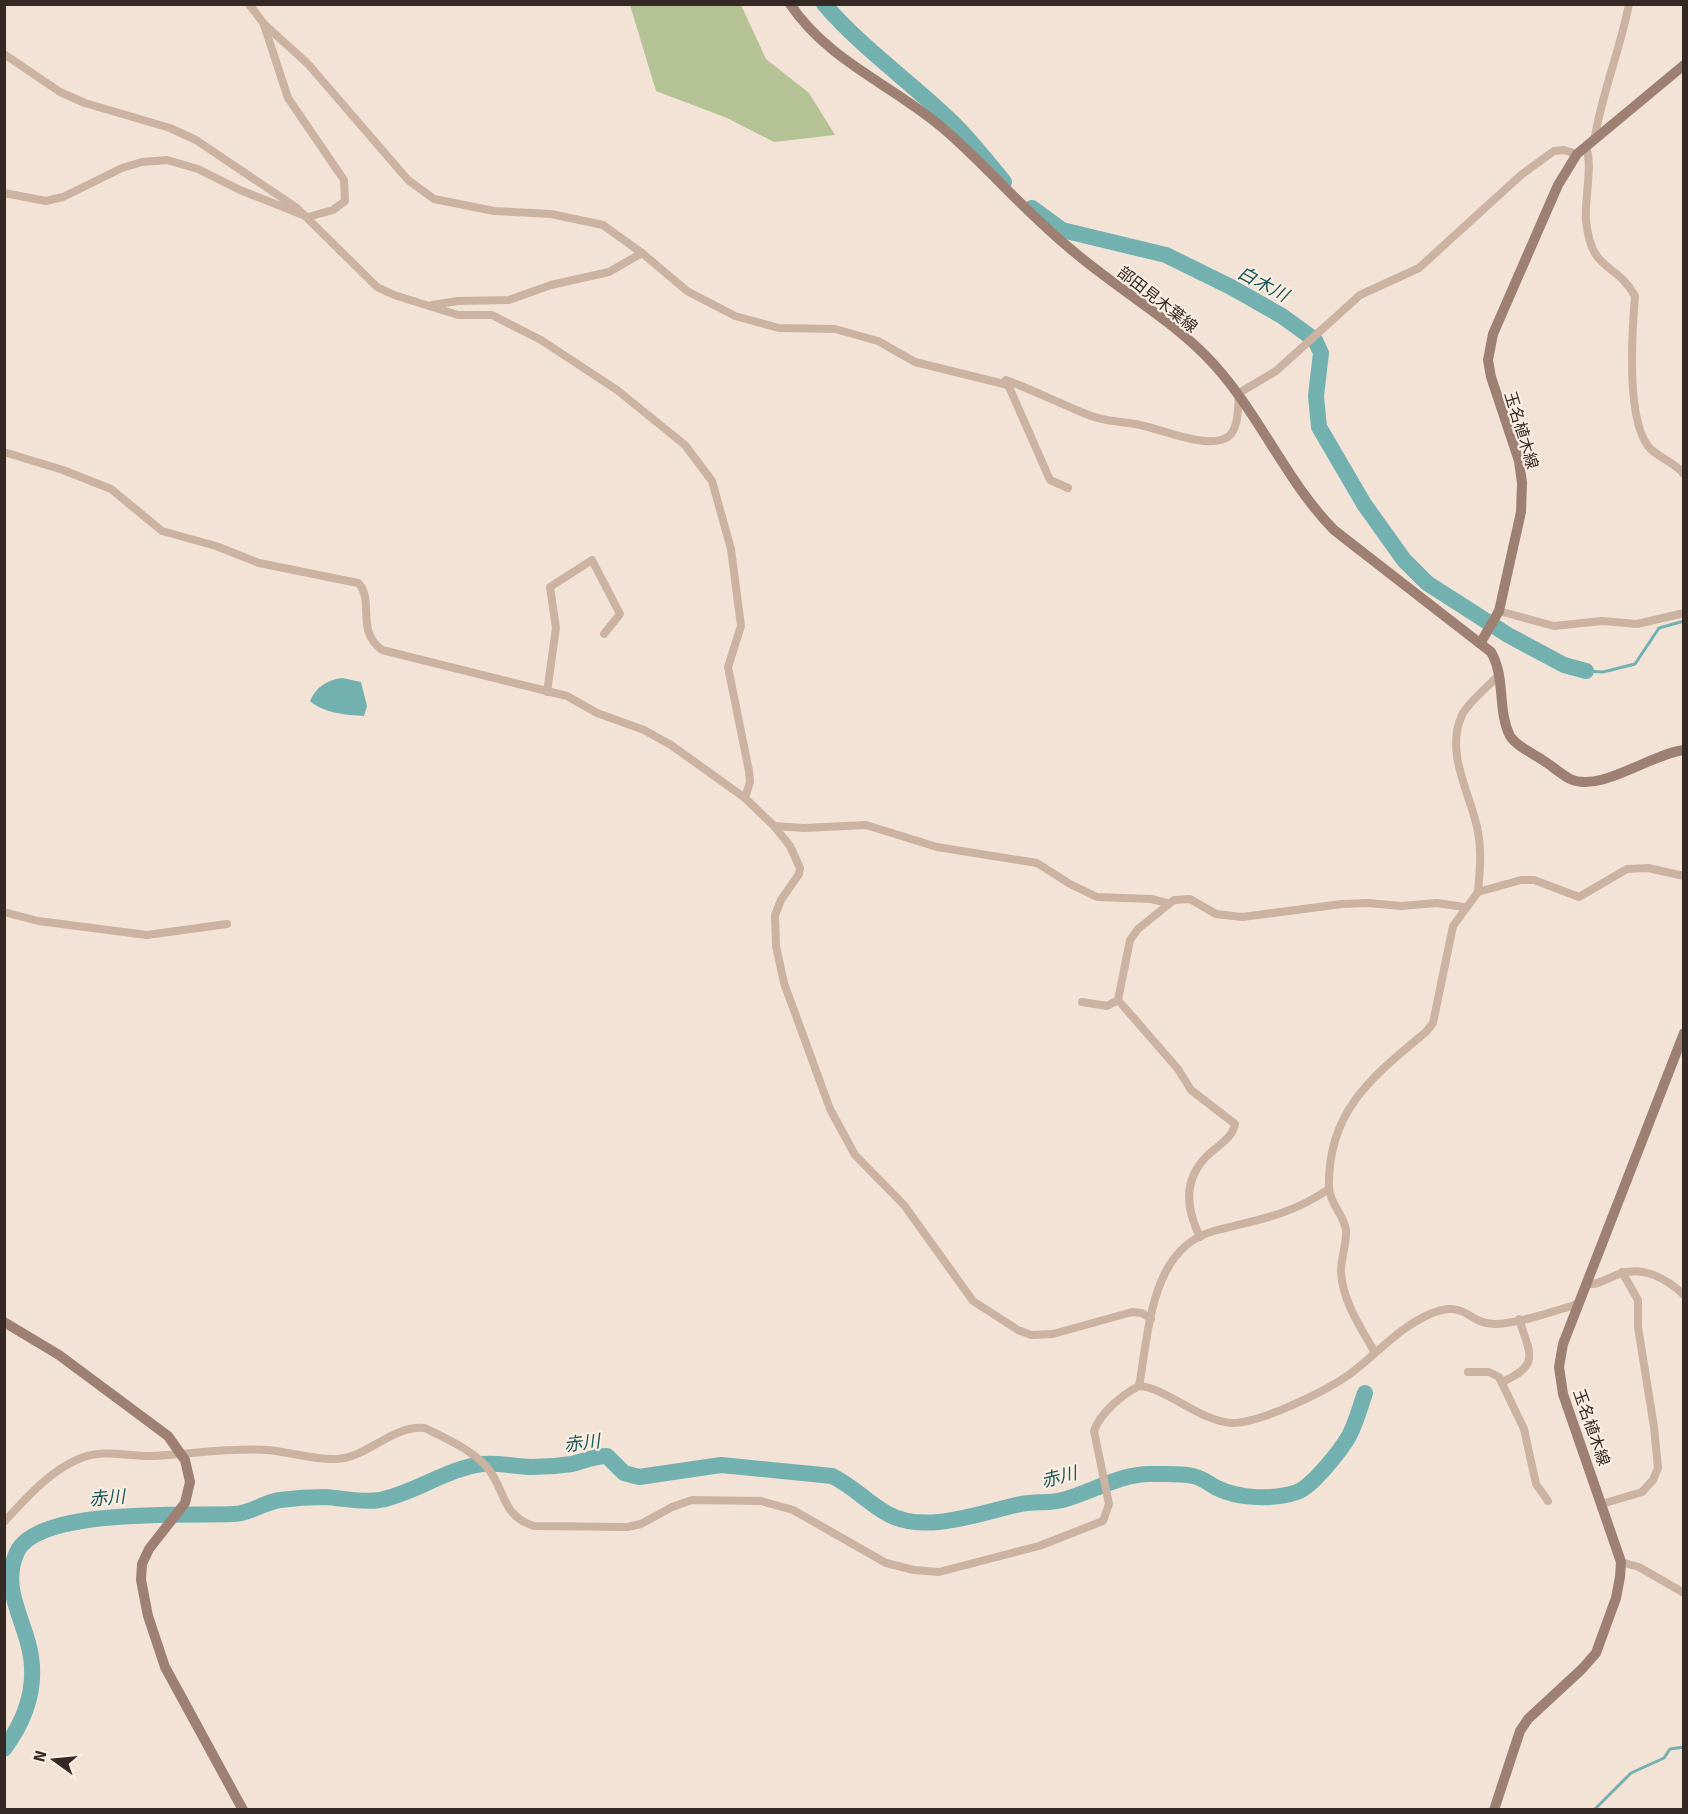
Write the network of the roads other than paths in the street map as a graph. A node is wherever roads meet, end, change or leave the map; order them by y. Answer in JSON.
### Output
{"nodes":[{"id":1,"x":249,"y":4,"type":"edge"},
{"id":2,"x":790,"y":4,"type":"edge"},
{"id":3,"x":1629,"y":4,"type":"edge"},
{"id":4,"x":264,"y":24,"type":"junction"},
{"id":5,"x":4,"y":54,"type":"edge"},
{"id":6,"x":1683,"y":65,"type":"edge"},
{"id":7,"x":1595,"y":136,"type":"junction"},
{"id":8,"x":1585,"y":146,"type":"junction"},
{"id":9,"x":1576,"y":154,"type":"junction"},
{"id":10,"x":4,"y":193,"type":"edge"},
{"id":11,"x":308,"y":217,"type":"junction"},
{"id":12,"x":642,"y":253,"type":"junction"},
{"id":13,"x":428,"y":306,"type":"junction"},
{"id":14,"x":1008,"y":385,"type":"junction"},
{"id":15,"x":1239,"y":393,"type":"junction"},
{"id":16,"x":4,"y":452,"type":"edge"},
{"id":17,"x":1683,"y":474,"type":"edge"},
{"id":18,"x":1068,"y":488,"type":"dead end"},
{"id":19,"x":1683,"y":613,"type":"edge"},
{"id":20,"x":1497,"y":614,"type":"junction"},
{"id":21,"x":604,"y":634,"type":"dead end"},
{"id":22,"x":1480,"y":642,"type":"junction"},
{"id":23,"x":1500,"y":674,"type":"junction"},
{"id":24,"x":547,"y":692,"type":"junction"},
{"id":25,"x":1683,"y":750,"type":"edge"},
{"id":26,"x":745,"y":798,"type":"junction"},
{"id":27,"x":774,"y":826,"type":"junction"},
{"id":28,"x":1683,"y":876,"type":"edge"},
{"id":29,"x":1478,"y":892,"type":"junction"},
{"id":30,"x":1167,"y":903,"type":"junction"},
{"id":31,"x":1464,"y":907,"type":"junction"},
{"id":32,"x":4,"y":912,"type":"edge"},
{"id":33,"x":227,"y":924,"type":"dead end"},
{"id":34,"x":1118,"y":1000,"type":"junction"},
{"id":35,"x":1082,"y":1002,"type":"dead end"},
{"id":36,"x":1683,"y":1033,"type":"edge"},
{"id":37,"x":1329,"y":1189,"type":"junction"},
{"id":38,"x":1200,"y":1237,"type":"junction"},
{"id":39,"x":1622,"y":1272,"type":"junction"},
{"id":40,"x":1588,"y":1284,"type":"junction"},
{"id":41,"x":1683,"y":1295,"type":"edge"},
{"id":42,"x":1578,"y":1304,"type":"junction"},
{"id":43,"x":1151,"y":1319,"type":"junction"},
{"id":44,"x":1519,"y":1319,"type":"junction"},
{"id":45,"x":4,"y":1322,"type":"edge"},
{"id":46,"x":1374,"y":1351,"type":"junction"},
{"id":47,"x":1468,"y":1372,"type":"dead end"},
{"id":48,"x":1502,"y":1382,"type":"junction"},
{"id":49,"x":1139,"y":1386,"type":"junction"},
{"id":50,"x":180,"y":1452,"type":"junction"},
{"id":51,"x":1548,"y":1501,"type":"dead end"},
{"id":52,"x":1602,"y":1504,"type":"junction"},
{"id":53,"x":4,"y":1522,"type":"edge"},
{"id":54,"x":1622,"y":1562,"type":"junction"},
{"id":55,"x":1683,"y":1593,"type":"edge"},
{"id":56,"x":243,"y":1809,"type":"edge"},
{"id":57,"x":1494,"y":1809,"type":"edge"}],
"edges":[{"from":1,"to":4,"type":"street"},
{"from":2,"to":15,"type":"main road","name":"部田見木葉線"},
{"from":3,"to":7,"type":"street"},
{"from":4,"to":11,"type":"street"},
{"from":4,"to":12,"type":"street"},
{"from":5,"to":11,"type":"street"},
{"from":6,"to":7,"type":"main road","name":"玉名植木線"},
{"from":7,"to":8,"type":"main road","name":"玉名植木線"},
{"from":8,"to":9,"type":"main road","name":"玉名植木線"},
{"from":8,"to":17,"type":"street"},
{"from":9,"to":15,"type":"street"},
{"from":9,"to":20,"type":"main road","name":"玉名植木線"},
{"from":10,"to":11,"type":"street"},
{"from":11,"to":13,"type":"street"},
{"from":12,"to":13,"type":"street"},
{"from":12,"to":14,"type":"street"},
{"from":13,"to":26,"type":"street"},
{"from":14,"to":15,"type":"street"},
{"from":14,"to":18,"type":"street"},
{"from":15,"to":22,"type":"main road","name":"部田見木葉線"},
{"from":16,"to":24,"type":"street"},
{"from":19,"to":20,"type":"street"},
{"from":20,"to":22,"type":"main road","name":"玉名植木線"},
{"from":21,"to":24,"type":"street"},
{"from":22,"to":23,"type":"main road"},
{"from":23,"to":25,"type":"main road"},
{"from":23,"to":29,"type":"street"},
{"from":24,"to":26,"type":"street"},
{"from":26,"to":27,"type":"street"},
{"from":27,"to":30,"type":"street"},
{"from":27,"to":43,"type":"street"},
{"from":28,"to":29,"type":"street"},
{"from":29,"to":31,"type":"street"},
{"from":30,"to":31,"type":"street"},
{"from":30,"to":34,"type":"street"},
{"from":31,"to":37,"type":"street"},
{"from":32,"to":33,"type":"street"},
{"from":34,"to":35,"type":"street"},
{"from":34,"to":38,"type":"street"},
{"from":36,"to":40,"type":"main road","name":"玉名植木線"},
{"from":37,"to":38,"type":"street"},
{"from":37,"to":46,"type":"street"},
{"from":38,"to":43,"type":"street"},
{"from":39,"to":40,"type":"street"},
{"from":39,"to":41,"type":"street"},
{"from":39,"to":52,"type":"street"},
{"from":40,"to":42,"type":"main road","name":"玉名植木線"},
{"from":42,"to":44,"type":"street"},
{"from":42,"to":52,"type":"main road","name":"玉名植木線"},
{"from":43,"to":49,"type":"street"},
{"from":44,"to":46,"type":"street"},
{"from":44,"to":48,"type":"street"},
{"from":45,"to":50,"type":"main road"},
{"from":46,"to":49,"type":"street"},
{"from":47,"to":48,"type":"street"},
{"from":48,"to":51,"type":"street"},
{"from":49,"to":50,"type":"street"},
{"from":50,"to":53,"type":"street"},
{"from":50,"to":56,"type":"main road"},
{"from":52,"to":54,"type":"main road","name":"玉名植木線"},
{"from":54,"to":55,"type":"street"},
{"from":54,"to":57,"type":"main road","name":"玉名植木線"}]}
